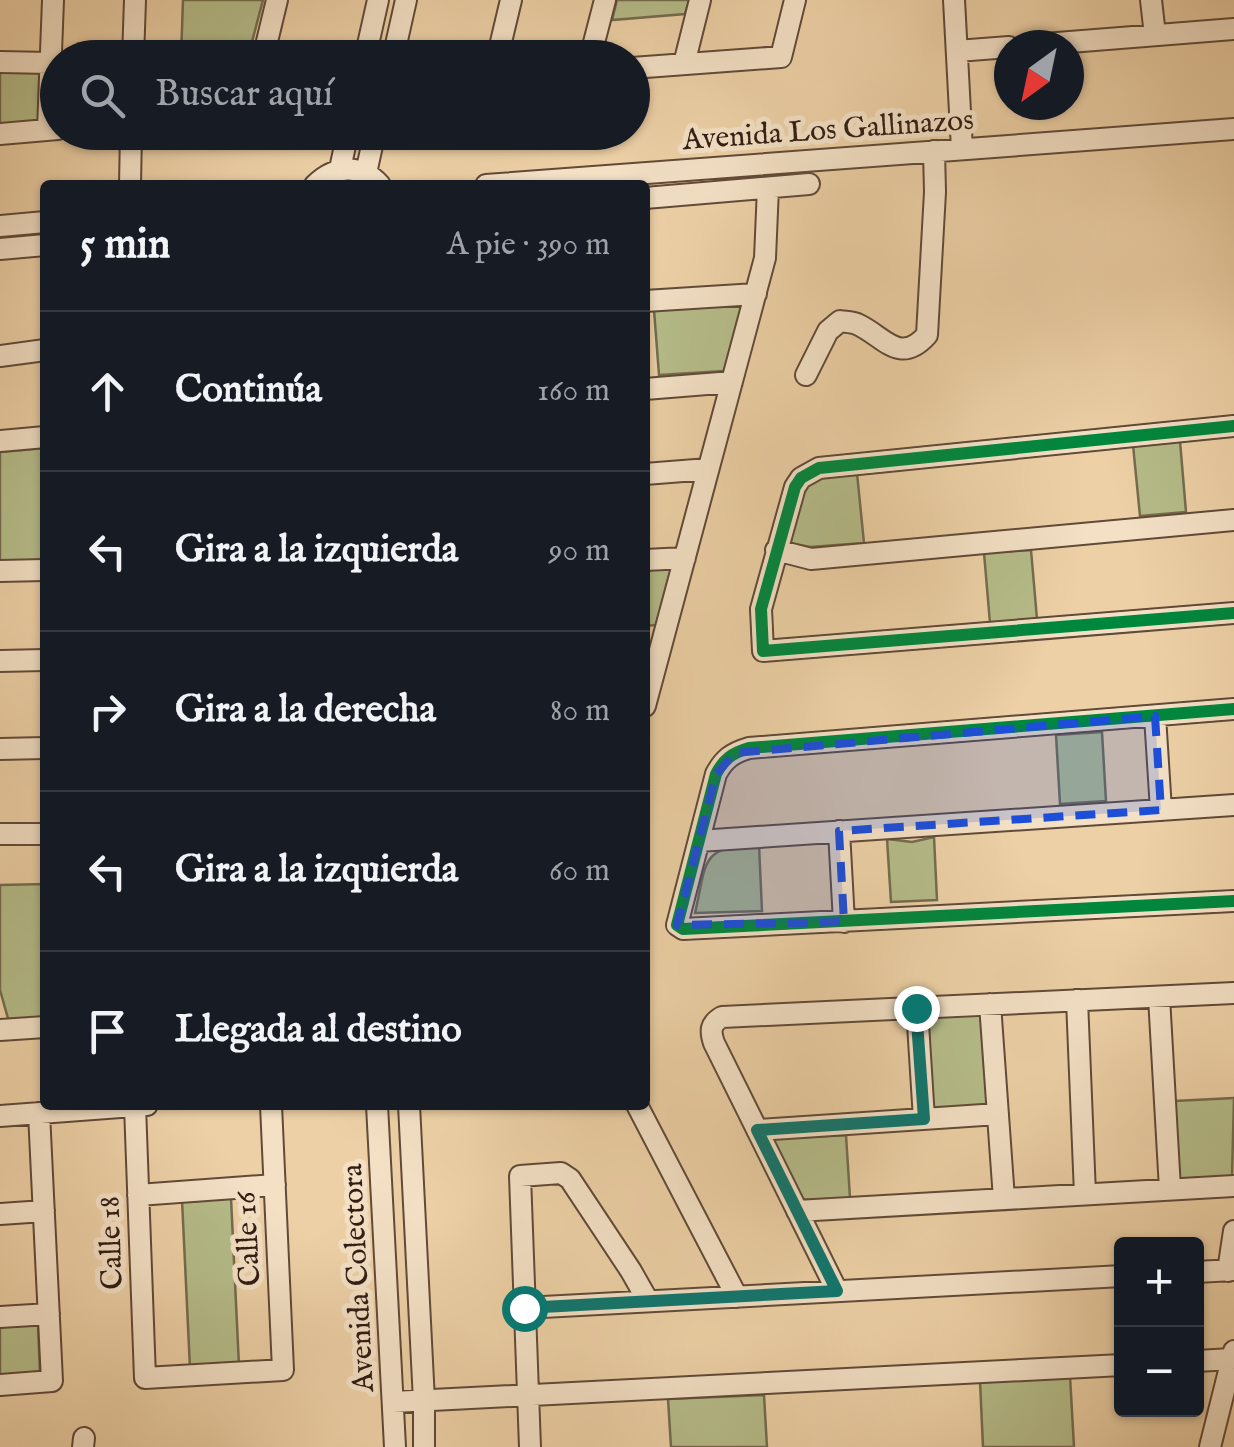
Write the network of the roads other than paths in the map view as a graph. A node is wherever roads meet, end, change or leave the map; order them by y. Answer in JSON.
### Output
{"nodes":[{"id":1,"x":53,"y":0,"type":"edge"},
{"id":2,"x":135,"y":0,"type":"edge"},
{"id":3,"x":277,"y":0,"type":"edge"},
{"id":4,"x":378,"y":0,"type":"edge"},
{"id":5,"x":406,"y":0,"type":"edge"},
{"id":6,"x":511,"y":0,"type":"edge"},
{"id":7,"x":604,"y":0,"type":"edge"},
{"id":8,"x":700,"y":0,"type":"edge"},
{"id":9,"x":794,"y":0,"type":"edge"},
{"id":10,"x":954,"y":0,"type":"edge"},
{"id":11,"x":1152,"y":0,"type":"edge"},
{"id":12,"x":1234,"y":29,"type":"edge"},
{"id":13,"x":1155,"y":35,"type":"junction"},
{"id":14,"x":51,"y":40,"type":"edge"},
{"id":15,"x":134,"y":40,"type":"edge"},
{"id":16,"x":267,"y":40,"type":"edge"},
{"id":17,"x":370,"y":40,"type":"edge"},
{"id":18,"x":397,"y":40,"type":"edge"},
{"id":19,"x":501,"y":40,"type":"edge"},
{"id":20,"x":594,"y":40,"type":"edge"},
{"id":21,"x":1084,"y":41,"type":"edge"},
{"id":22,"x":994,"y":48,"type":"edge"},
{"id":23,"x":957,"y":51,"type":"junction"},
{"id":24,"x":0,"y":62,"type":"edge"},
{"id":25,"x":40,"y":63,"type":"edge"},
{"id":26,"x":684,"y":64,"type":"junction"},
{"id":27,"x":650,"y":67,"type":"edge"},
{"id":28,"x":1234,"y":129,"type":"edge"},
{"id":29,"x":40,"y":130,"type":"edge"},
{"id":30,"x":0,"y":134,"type":"edge"},
{"id":31,"x":962,"y":149,"type":"junction"},
{"id":32,"x":130,"y":150,"type":"edge"},
{"id":33,"x":344,"y":150,"type":"edge"},
{"id":34,"x":374,"y":150,"type":"edge"},
{"id":35,"x":934,"y":151,"type":"junction"},
{"id":36,"x":340,"y":169,"type":"junction"},
{"id":37,"x":373,"y":179,"type":"edge"},
{"id":38,"x":130,"y":180,"type":"edge"},
{"id":39,"x":321,"y":180,"type":"edge"},
{"id":40,"x":552,"y":180,"type":"edge"},
{"id":41,"x":809,"y":184,"type":"dead end"},
{"id":42,"x":768,"y":188,"type":"junction"},
{"id":43,"x":650,"y":198,"type":"edge"},
{"id":44,"x":40,"y":222,"type":"edge"},
{"id":45,"x":0,"y":226,"type":"edge"},
{"id":46,"x":40,"y":245,"type":"edge"},
{"id":47,"x":0,"y":249,"type":"edge"},
{"id":48,"x":756,"y":294,"type":"junction"},
{"id":49,"x":650,"y":301,"type":"edge"},
{"id":50,"x":40,"y":351,"type":"edge"},
{"id":51,"x":0,"y":356,"type":"edge"},
{"id":52,"x":806,"y":375,"type":"dead end"},
{"id":53,"x":732,"y":382,"type":"junction"},
{"id":54,"x":650,"y":388,"type":"edge"},
{"id":55,"x":1234,"y":426,"type":"edge"},
{"id":56,"x":40,"y":438,"type":"edge"},
{"id":57,"x":0,"y":442,"type":"edge"},
{"id":58,"x":708,"y":469,"type":"junction"},
{"id":59,"x":650,"y":474,"type":"edge"},
{"id":60,"x":1234,"y":520,"type":"edge"},
{"id":61,"x":776,"y":550,"type":"junction"},
{"id":62,"x":685,"y":558,"type":"junction"},
{"id":63,"x":650,"y":560,"type":"edge"},
{"id":64,"x":40,"y":570,"type":"edge"},
{"id":65,"x":0,"y":571,"type":"edge"},
{"id":66,"x":1234,"y":613,"type":"edge"},
{"id":67,"x":40,"y":660,"type":"edge"},
{"id":68,"x":0,"y":661,"type":"edge"},
{"id":69,"x":650,"y":673,"type":"edge"},
{"id":70,"x":1234,"y":709,"type":"edge"},
{"id":71,"x":1155,"y":716,"type":"junction"},
{"id":72,"x":40,"y":748,"type":"edge"},
{"id":73,"x":0,"y":749,"type":"edge"},
{"id":74,"x":1234,"y":805,"type":"edge"},
{"id":75,"x":1161,"y":810,"type":"junction"},
{"id":76,"x":839,"y":831,"type":"junction"},
{"id":77,"x":0,"y":834,"type":"edge"},
{"id":78,"x":40,"y":834,"type":"edge"},
{"id":79,"x":699,"y":840,"type":"junction"},
{"id":80,"x":1234,"y":901,"type":"edge"},
{"id":81,"x":844,"y":922,"type":"junction"},
{"id":82,"x":1234,"y":993,"type":"edge"},
{"id":83,"x":1159,"y":996,"type":"junction"},
{"id":84,"x":1076,"y":1000,"type":"junction"},
{"id":85,"x":990,"y":1004,"type":"junction"},
{"id":86,"x":916,"y":1008,"type":"junction"},
{"id":87,"x":40,"y":1026,"type":"edge"},
{"id":88,"x":1,"y":1028,"type":"edge"},
{"id":89,"x":81,"y":1110,"type":"edge"},
{"id":90,"x":135,"y":1110,"type":"edge"},
{"id":91,"x":271,"y":1110,"type":"edge"},
{"id":92,"x":378,"y":1110,"type":"edge"},
{"id":93,"x":410,"y":1110,"type":"edge"},
{"id":94,"x":640,"y":1110,"type":"edge"},
{"id":95,"x":40,"y":1113,"type":"junction"},
{"id":96,"x":998,"y":1114,"type":"junction"},
{"id":97,"x":0,"y":1116,"type":"edge"},
{"id":98,"x":924,"y":1119,"type":"junction"},
{"id":99,"x":757,"y":1130,"type":"junction"},
{"id":100,"x":275,"y":1184,"type":"junction"},
{"id":101,"x":1234,"y":1186,"type":"edge"},
{"id":102,"x":1170,"y":1189,"type":"junction"},
{"id":103,"x":1085,"y":1194,"type":"junction"},
{"id":104,"x":138,"y":1196,"type":"junction"},
{"id":105,"x":1004,"y":1199,"type":"junction"},
{"id":106,"x":44,"y":1211,"type":"junction"},
{"id":107,"x":797,"y":1211,"type":"junction"},
{"id":108,"x":0,"y":1214,"type":"edge"},
{"id":109,"x":1234,"y":1231,"type":"edge"},
{"id":110,"x":1231,"y":1270,"type":"edge"},
{"id":111,"x":1204,"y":1272,"type":"edge"},
{"id":112,"x":1114,"y":1276,"type":"edge"},
{"id":113,"x":837,"y":1291,"type":"junction"},
{"id":114,"x":736,"y":1296,"type":"junction"},
{"id":115,"x":648,"y":1301,"type":"junction"},
{"id":116,"x":524,"y":1308,"type":"junction"},
{"id":117,"x":49,"y":1314,"type":"junction"},
{"id":118,"x":0,"y":1318,"type":"edge"},
{"id":119,"x":1233,"y":1355,"type":"edge"},
{"id":120,"x":1204,"y":1360,"type":"edge"},
{"id":121,"x":1114,"y":1365,"type":"edge"},
{"id":122,"x":145,"y":1378,"type":"joint"},
{"id":123,"x":0,"y":1385,"type":"edge"},
{"id":124,"x":528,"y":1395,"type":"junction"},
{"id":125,"x":424,"y":1401,"type":"junction"},
{"id":126,"x":394,"y":1402,"type":"junction"},
{"id":127,"x":395,"y":1447,"type":"edge"},
{"id":128,"x":424,"y":1447,"type":"edge"},
{"id":129,"x":530,"y":1447,"type":"edge"},
{"id":130,"x":1210,"y":1447,"type":"edge"}],
"edges":[{"from":1,"to":14,"type":"street"},
{"from":2,"to":15,"type":"street"},
{"from":3,"to":16,"type":"street"},
{"from":4,"to":17,"type":"street"},
{"from":5,"to":18,"type":"street"},
{"from":6,"to":19,"type":"street"},
{"from":7,"to":20,"type":"street"},
{"from":8,"to":26,"type":"street"},
{"from":9,"to":26,"type":"street"},
{"from":10,"to":23,"type":"street"},
{"from":11,"to":13,"type":"street"},
{"from":12,"to":13,"type":"street"},
{"from":13,"to":21,"type":"street"},
{"from":22,"to":23,"type":"street"},
{"from":23,"to":31,"type":"street"},
{"from":24,"to":25,"type":"street"},
{"from":26,"to":27,"type":"street"},
{"from":28,"to":31,"type":"street","name":"Avenida Los Gallinazos"},
{"from":29,"to":30,"type":"street"},
{"from":31,"to":35,"type":"street","name":"Avenida Los Gallinazos"},
{"from":32,"to":38,"type":"street"},
{"from":33,"to":36,"type":"street"},
{"from":34,"to":37,"type":"street"},
{"from":35,"to":40,"type":"street","name":"Avenida Los Gallinazos"},
{"from":35,"to":52,"type":"street"},
{"from":36,"to":37,"type":"street"},
{"from":36,"to":39,"type":"street"},
{"from":41,"to":42,"type":"street","name":"Avenida Los Gallinazos"},
{"from":42,"to":43,"type":"street","name":"Avenida Los Gallinazos"},
{"from":42,"to":48,"type":"street"},
{"from":44,"to":45,"type":"street"},
{"from":46,"to":47,"type":"street"},
{"from":48,"to":49,"type":"street"},
{"from":48,"to":53,"type":"street"},
{"from":50,"to":51,"type":"street"},
{"from":53,"to":54,"type":"street"},
{"from":53,"to":58,"type":"street"},
{"from":55,"to":61,"type":"street"},
{"from":56,"to":57,"type":"street"},
{"from":58,"to":59,"type":"street"},
{"from":58,"to":62,"type":"street"},
{"from":60,"to":61,"type":"street"},
{"from":61,"to":66,"type":"street"},
{"from":62,"to":63,"type":"street"},
{"from":62,"to":69,"type":"street"},
{"from":64,"to":65,"type":"street"},
{"from":67,"to":68,"type":"street"},
{"from":70,"to":71,"type":"street"},
{"from":71,"to":75,"type":"street"},
{"from":71,"to":79,"type":"street"},
{"from":72,"to":73,"type":"street"},
{"from":74,"to":75,"type":"street"},
{"from":75,"to":76,"type":"street"},
{"from":76,"to":79,"type":"street"},
{"from":76,"to":81,"type":"street"},
{"from":77,"to":78,"type":"street"},
{"from":79,"to":81,"type":"street"},
{"from":80,"to":81,"type":"street"},
{"from":82,"to":83,"type":"street"},
{"from":83,"to":84,"type":"street"},
{"from":83,"to":102,"type":"street"},
{"from":84,"to":85,"type":"street"},
{"from":84,"to":103,"type":"street"},
{"from":85,"to":86,"type":"street"},
{"from":85,"to":96,"type":"street"},
{"from":86,"to":98,"type":"street"},
{"from":86,"to":99,"type":"street"},
{"from":87,"to":88,"type":"street"},
{"from":89,"to":95,"type":"street"},
{"from":90,"to":104,"type":"street","name":"Calle 18"},
{"from":91,"to":100,"type":"street","name":"Calle 16"},
{"from":92,"to":126,"type":"street","name":"Avenida Colectora"},
{"from":93,"to":125,"type":"street","name":"Avenida Colectora"},
{"from":94,"to":114,"type":"street"},
{"from":95,"to":97,"type":"street"},
{"from":95,"to":106,"type":"street"},
{"from":96,"to":98,"type":"street"},
{"from":96,"to":105,"type":"street"},
{"from":98,"to":99,"type":"street"},
{"from":99,"to":107,"type":"street"},
{"from":100,"to":104,"type":"street"},
{"from":100,"to":122,"type":"street","name":"Calle 16"},
{"from":101,"to":102,"type":"street"},
{"from":102,"to":103,"type":"street"},
{"from":103,"to":105,"type":"street"},
{"from":104,"to":122,"type":"street","name":"Calle 18"},
{"from":105,"to":107,"type":"street"},
{"from":106,"to":108,"type":"street"},
{"from":106,"to":117,"type":"street"},
{"from":107,"to":113,"type":"street"},
{"from":109,"to":110,"type":"street"},
{"from":110,"to":111,"type":"street"},
{"from":112,"to":113,"type":"street"},
{"from":113,"to":114,"type":"street"},
{"from":114,"to":115,"type":"street"},
{"from":115,"to":116,"type":"street"},
{"from":115,"to":116,"type":"street"},
{"from":116,"to":124,"type":"street"},
{"from":117,"to":118,"type":"street"},
{"from":117,"to":123,"type":"street"},
{"from":119,"to":120,"type":"street"},
{"from":119,"to":130,"type":"street"},
{"from":121,"to":124,"type":"street"},
{"from":124,"to":125,"type":"street"},
{"from":124,"to":129,"type":"street"},
{"from":125,"to":126,"type":"street"},
{"from":125,"to":128,"type":"street","name":"Avenida Colectora"},
{"from":126,"to":127,"type":"street","name":"Avenida Colectora"}]}
